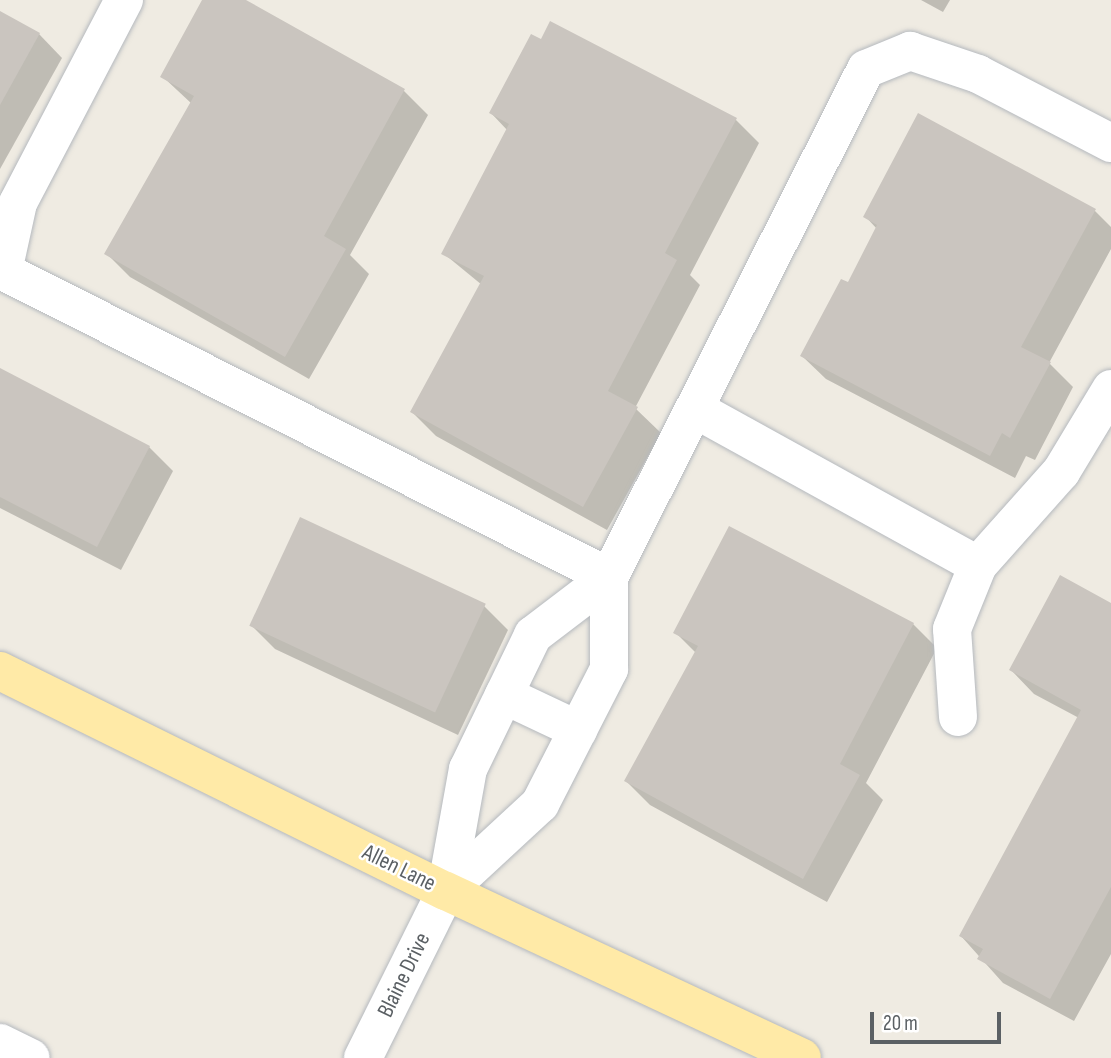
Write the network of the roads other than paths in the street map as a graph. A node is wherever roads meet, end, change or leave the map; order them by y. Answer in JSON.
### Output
{"nodes":[{"id":1,"x":124,"y":0,"type":"edge"},
{"id":2,"x":1111,"y":143,"type":"edge"},
{"id":3,"x":1111,"y":389,"type":"edge"},
{"id":4,"x":695,"y":410,"type":"junction"},
{"id":5,"x":978,"y":565,"type":"junction"},
{"id":6,"x":609,"y":577,"type":"junction"},
{"id":7,"x":0,"y":671,"type":"edge"},
{"id":8,"x":504,"y":695,"type":"junction"},
{"id":9,"x":958,"y":717,"type":"dead end"},
{"id":10,"x":578,"y":730,"type":"junction"},
{"id":11,"x":446,"y":891,"type":"junction"},
{"id":12,"x":0,"y":1043,"type":"edge"},
{"id":13,"x":31,"y":1058,"type":"edge"},
{"id":14,"x":363,"y":1058,"type":"edge"},
{"id":15,"x":802,"y":1058,"type":"edge"}],
"edges":[{"from":1,"to":6,"type":"street"},
{"from":2,"to":4,"type":"street"},
{"from":3,"to":5,"type":"street"},
{"from":4,"to":5,"type":"street"},
{"from":4,"to":6,"type":"street"},
{"from":5,"to":9,"type":"street"},
{"from":6,"to":8,"type":"street"},
{"from":6,"to":10,"type":"street"},
{"from":7,"to":11,"type":"main road","name":"Allen Lane"},
{"from":8,"to":10,"type":"street"},
{"from":8,"to":11,"type":"street"},
{"from":10,"to":11,"type":"street"},
{"from":11,"to":14,"type":"street","name":"Blaine Drive"},
{"from":11,"to":15,"type":"main road","name":"Allen Lane"},
{"from":12,"to":13,"type":"street"}]}
